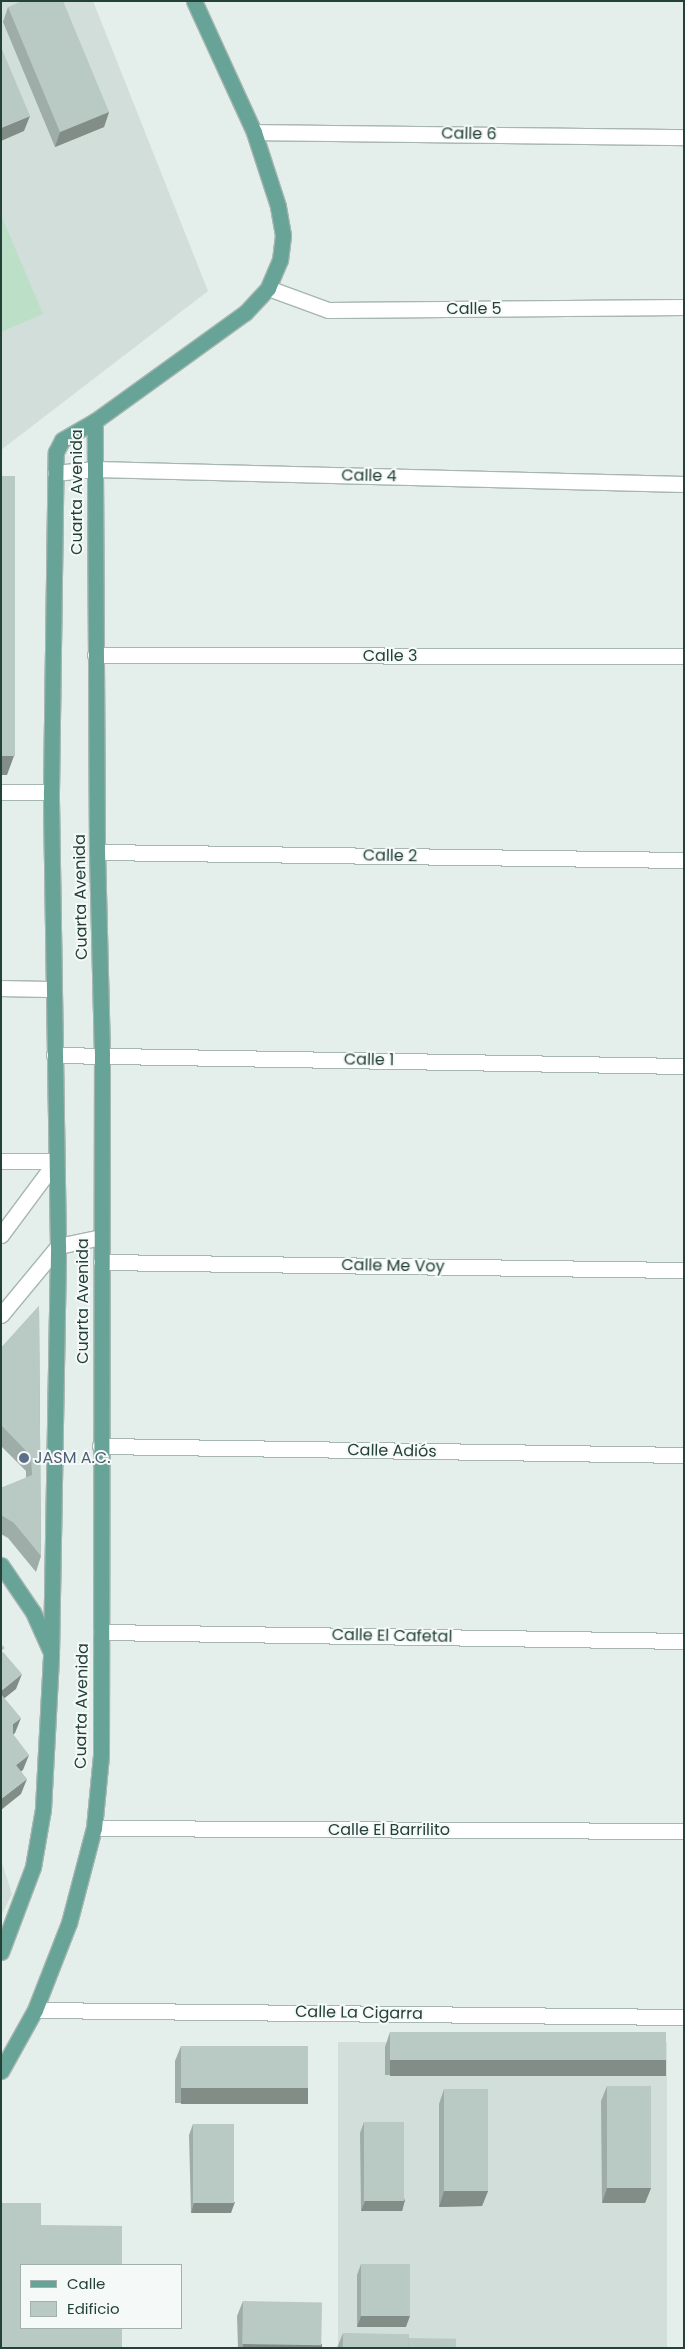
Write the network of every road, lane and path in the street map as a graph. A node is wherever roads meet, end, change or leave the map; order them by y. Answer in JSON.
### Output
{"nodes":[{"id":1,"x":194,"y":1,"type":"edge"},
{"id":2,"x":254,"y":132,"type":"junction"},
{"id":3,"x":684,"y":137,"type":"edge"},
{"id":4,"x":268,"y":288,"type":"junction"},
{"id":5,"x":684,"y":308,"type":"edge"},
{"id":6,"x":95,"y":421,"type":"junction"},
{"id":7,"x":95,"y":469,"type":"junction"},
{"id":8,"x":55,"y":473,"type":"junction"},
{"id":9,"x":684,"y":484,"type":"edge"},
{"id":10,"x":96,"y":655,"type":"junction"},
{"id":11,"x":684,"y":656,"type":"edge"},
{"id":12,"x":1,"y":792,"type":"edge"},
{"id":13,"x":51,"y":792,"type":"junction"},
{"id":14,"x":97,"y":852,"type":"junction"},
{"id":15,"x":684,"y":860,"type":"edge"},
{"id":16,"x":1,"y":988,"type":"edge"},
{"id":17,"x":54,"y":989,"type":"junction"},
{"id":18,"x":54,"y":1055,"type":"junction"},
{"id":19,"x":102,"y":1055,"type":"junction"},
{"id":20,"x":684,"y":1066,"type":"edge"},
{"id":21,"x":1,"y":1161,"type":"edge"},
{"id":22,"x":56,"y":1161,"type":"junction"},
{"id":23,"x":1,"y":1235,"type":"edge"},
{"id":24,"x":101,"y":1237,"type":"junction"},
{"id":25,"x":58,"y":1246,"type":"junction"},
{"id":26,"x":101,"y":1262,"type":"junction"},
{"id":27,"x":684,"y":1270,"type":"edge"},
{"id":28,"x":1,"y":1315,"type":"edge"},
{"id":29,"x":100,"y":1446,"type":"junction"},
{"id":30,"x":684,"y":1455,"type":"edge"},
{"id":31,"x":1,"y":1565,"type":"edge"},
{"id":32,"x":101,"y":1632,"type":"junction"},
{"id":33,"x":684,"y":1640,"type":"edge"},
{"id":34,"x":51,"y":1654,"type":"junction"},
{"id":35,"x":94,"y":1828,"type":"junction"},
{"id":36,"x":684,"y":1831,"type":"edge"},
{"id":37,"x":1,"y":1952,"type":"edge"},
{"id":38,"x":35,"y":2010,"type":"junction"},
{"id":39,"x":684,"y":2017,"type":"edge"},
{"id":40,"x":1,"y":2071,"type":"edge"}],
"edges":[{"from":1,"to":2,"type":"main road"},
{"from":2,"to":3,"type":"street","name":"Calle 6"},
{"from":2,"to":4,"type":"main road"},
{"from":4,"to":5,"type":"street","name":"Calle 5"},
{"from":4,"to":6,"type":"main road"},
{"from":6,"to":7,"type":"main road","name":"Cuarta Avenida"},
{"from":6,"to":8,"type":"main road","name":"Cuarta Avenida"},
{"from":7,"to":8,"type":"street","name":"Calle 4"},
{"from":7,"to":9,"type":"street","name":"Calle 4"},
{"from":7,"to":10,"type":"main road","name":"Cuarta Avenida"},
{"from":8,"to":13,"type":"main road","name":"Cuarta Avenida"},
{"from":10,"to":11,"type":"street","name":"Calle 3"},
{"from":10,"to":14,"type":"main road","name":"Cuarta Avenida"},
{"from":12,"to":13,"type":"street"},
{"from":13,"to":17,"type":"main road","name":"Cuarta Avenida"},
{"from":14,"to":15,"type":"street","name":"Calle 2"},
{"from":14,"to":19,"type":"main road","name":"Cuarta Avenida"},
{"from":16,"to":17,"type":"street"},
{"from":17,"to":18,"type":"main road","name":"Cuarta Avenida"},
{"from":18,"to":19,"type":"street","name":"Calle 1"},
{"from":18,"to":22,"type":"main road","name":"Cuarta Avenida"},
{"from":19,"to":20,"type":"street","name":"Calle 1"},
{"from":19,"to":24,"type":"main road","name":"Cuarta Avenida"},
{"from":21,"to":22,"type":"street"},
{"from":22,"to":23,"type":"street"},
{"from":22,"to":25,"type":"main road","name":"Cuarta Avenida"},
{"from":24,"to":25,"type":"street"},
{"from":24,"to":26,"type":"main road","name":"Cuarta Avenida"},
{"from":25,"to":28,"type":"street"},
{"from":25,"to":34,"type":"main road","name":"Cuarta Avenida"},
{"from":26,"to":27,"type":"street","name":"Calle Me Voy"},
{"from":26,"to":29,"type":"main road","name":"Cuarta Avenida"},
{"from":29,"to":30,"type":"street","name":"Calle Adiós"},
{"from":29,"to":32,"type":"main road","name":"Cuarta Avenida"},
{"from":31,"to":34,"type":"main road"},
{"from":32,"to":33,"type":"street","name":"Calle El Cafetal"},
{"from":32,"to":35,"type":"main road","name":"Cuarta Avenida"},
{"from":34,"to":37,"type":"main road","name":"Cuarta Avenida"},
{"from":35,"to":36,"type":"street","name":"Calle El Barrilito"},
{"from":35,"to":38,"type":"main road","name":"Cuarta Avenida"},
{"from":38,"to":39,"type":"street","name":"Calle La Cigarra"},
{"from":38,"to":40,"type":"main road","name":"Cuarta Avenida"}]}
